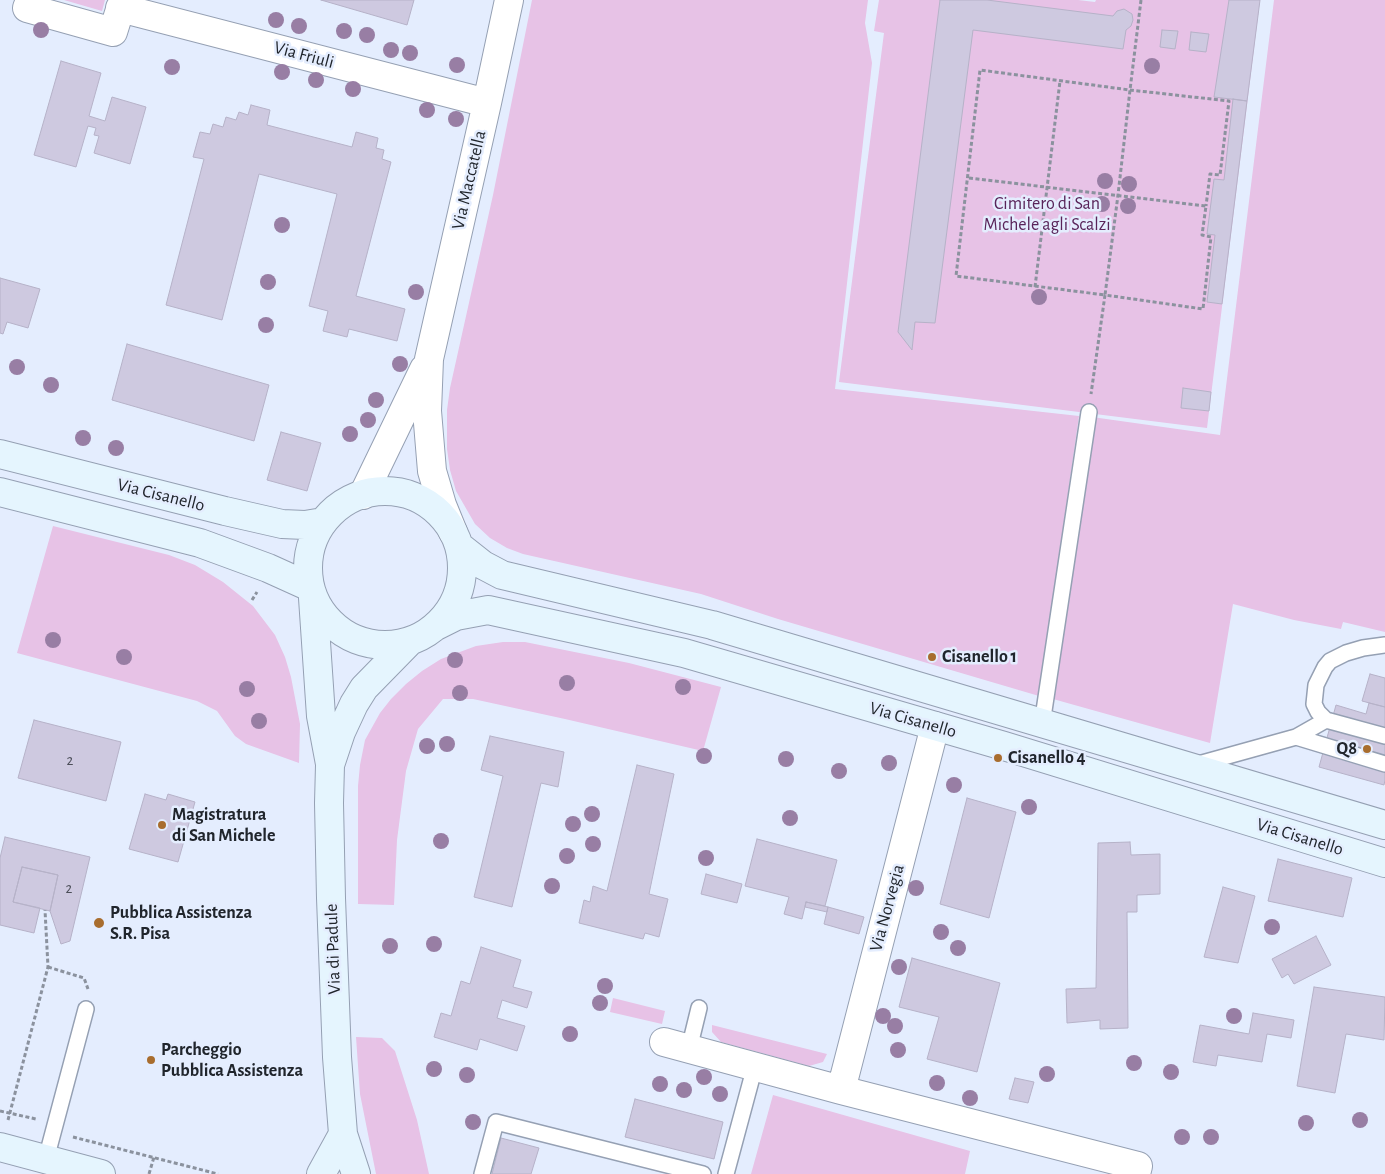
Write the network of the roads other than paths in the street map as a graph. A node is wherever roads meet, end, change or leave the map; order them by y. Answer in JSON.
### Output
{"nodes":[{"id":1,"x":30,"y":0,"type":"edge"},
{"id":2,"x":508,"y":0,"type":"edge"},
{"id":3,"x":121,"y":4,"type":"edge"},
{"id":4,"x":487,"y":103,"type":"junction"},
{"id":5,"x":429,"y":359,"type":"junction"},
{"id":6,"x":1089,"y":412,"type":"road end"},
{"id":7,"x":0,"y":454,"type":"edge"},
{"id":8,"x":0,"y":492,"type":"edge"},
{"id":9,"x":363,"y":495,"type":"junction"},
{"id":10,"x":323,"y":522,"type":"junction"},
{"id":11,"x":456,"y":539,"type":"junction"},
{"id":12,"x":312,"y":591,"type":"junction"},
{"id":13,"x":436,"y":626,"type":"junction"},
{"id":14,"x":410,"y":641,"type":"junction"},
{"id":15,"x":1385,"y":646,"type":"edge"},
{"id":16,"x":1326,"y":720,"type":"junction"},
{"id":17,"x":1042,"y":724,"type":"junction"},
{"id":18,"x":935,"y":726,"type":"junction"},
{"id":19,"x":1385,"y":736,"type":"edge"},
{"id":20,"x":1296,"y":737,"type":"junction"},
{"id":21,"x":1385,"y":764,"type":"edge"},
{"id":22,"x":330,"y":765,"type":"junction"},
{"id":23,"x":1189,"y":767,"type":"junction"},
{"id":24,"x":1385,"y":825,"type":"edge"},
{"id":25,"x":1385,"y":863,"type":"edge"},
{"id":26,"x":699,"y":1008,"type":"dead end"},
{"id":27,"x":86,"y":1009,"type":"road end"},
{"id":28,"x":677,"y":1045,"type":"joint"},
{"id":29,"x":755,"y":1066,"type":"junction"},
{"id":30,"x":841,"y":1090,"type":"junction"},
{"id":31,"x":343,"y":1134,"type":"junction"},
{"id":32,"x":0,"y":1147,"type":"edge"},
{"id":33,"x":46,"y":1159,"type":"junction"},
{"id":34,"x":101,"y":1174,"type":"edge"},
{"id":35,"x":321,"y":1174,"type":"edge"},
{"id":36,"x":356,"y":1174,"type":"edge"},
{"id":37,"x":482,"y":1174,"type":"edge"},
{"id":38,"x":703,"y":1174,"type":"edge"},
{"id":39,"x":726,"y":1174,"type":"edge"},
{"id":40,"x":1136,"y":1174,"type":"edge"}],
"edges":[{"from":1,"to":3,"type":"street"},
{"from":2,"to":4,"type":"street","name":"Via Maccatella"},
{"from":3,"to":4,"type":"street","name":"Via Friuli"},
{"from":4,"to":5,"type":"street","name":"Via Maccatella"},
{"from":5,"to":9,"type":"street","name":"Via Maccatella"},
{"from":5,"to":11,"type":"street","name":"Via Maccatella"},
{"from":6,"to":17,"type":"lane"},
{"from":7,"to":10,"type":"main road","name":"Via Cisanello"},
{"from":8,"to":12,"type":"main road","name":"Via Cisanello"},
{"from":9,"to":10,"type":"main road"},
{"from":9,"to":11,"type":"main road"},
{"from":10,"to":12,"type":"main road"},
{"from":11,"to":13,"type":"main road"},
{"from":11,"to":17,"type":"main road","name":"Via Cisanello"},
{"from":12,"to":14,"type":"main road"},
{"from":12,"to":22,"type":"main road","name":"Via di Padule"},
{"from":13,"to":14,"type":"main road"},
{"from":13,"to":18,"type":"main road","name":"Via Cisanello"},
{"from":14,"to":22,"type":"main road","name":"Via di Padule"},
{"from":15,"to":16,"type":"lane"},
{"from":16,"to":19,"type":"lane"},
{"from":16,"to":20,"type":"lane"},
{"from":17,"to":23,"type":"main road","name":"Via Cisanello"},
{"from":18,"to":25,"type":"main road","name":"Via Cisanello"},
{"from":18,"to":30,"type":"street","name":"Via Norvegia"},
{"from":20,"to":21,"type":"lane"},
{"from":20,"to":23,"type":"lane"},
{"from":22,"to":31,"type":"main road","name":"Via di Padule"},
{"from":23,"to":24,"type":"main road","name":"Via Cisanello"},
{"from":26,"to":28,"type":"lane"},
{"from":27,"to":33,"type":"lane"},
{"from":28,"to":29,"type":"street"},
{"from":29,"to":30,"type":"street"},
{"from":29,"to":39,"type":"lane"},
{"from":30,"to":40,"type":"street"},
{"from":31,"to":35,"type":"main road"},
{"from":31,"to":36,"type":"main road","name":"Via di Padule"},
{"from":32,"to":33,"type":"main road"},
{"from":33,"to":34,"type":"main road"},
{"from":37,"to":38,"type":"lane"}]}
